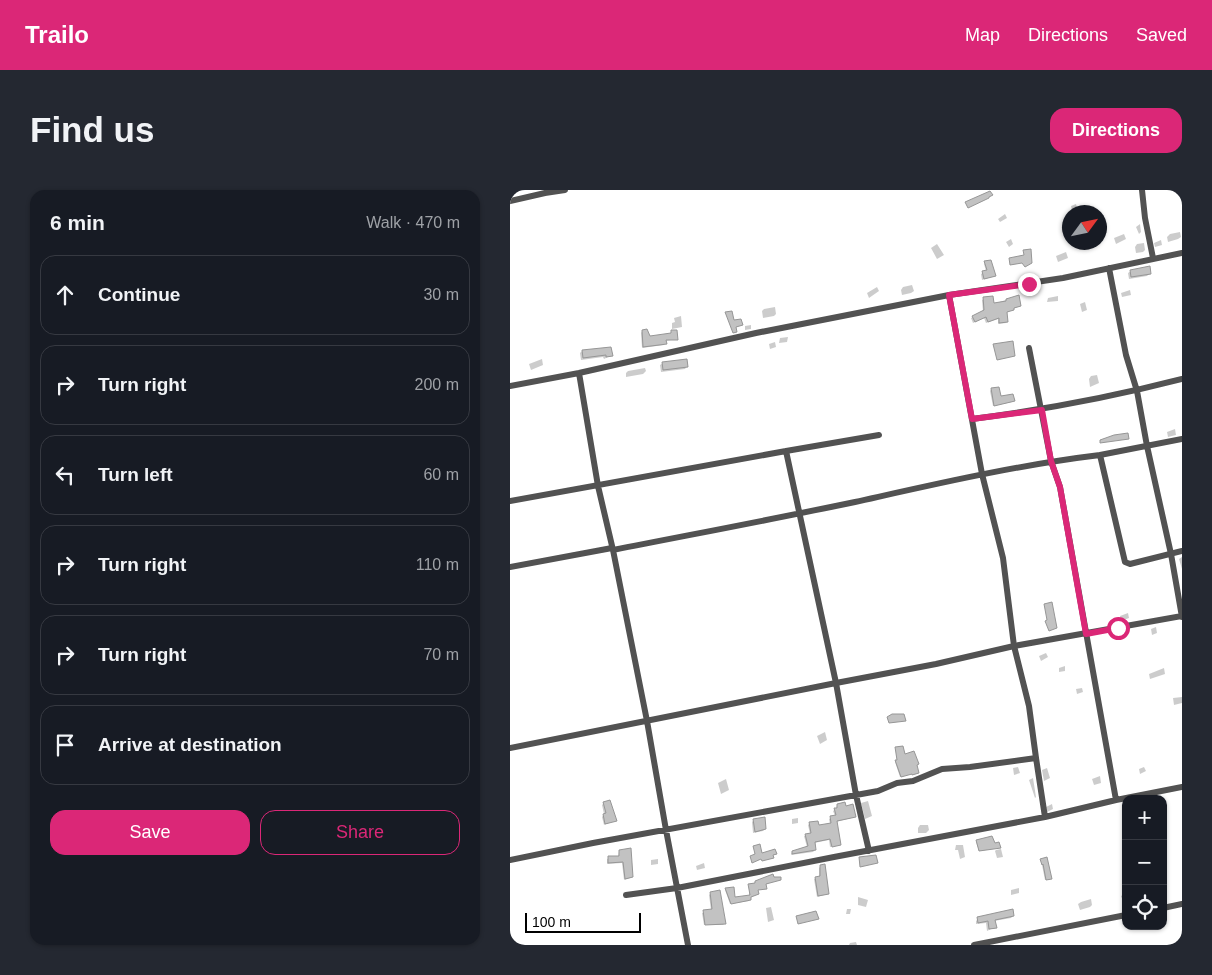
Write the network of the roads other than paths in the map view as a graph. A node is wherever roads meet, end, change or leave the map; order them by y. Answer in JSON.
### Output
{"nodes":[{"id":1,"x":566,"y":190,"type":"edge"},
{"id":2,"x":1142,"y":190,"type":"edge"},
{"id":3,"x":510,"y":201,"type":"edge"},
{"id":4,"x":1182,"y":252,"type":"edge"},
{"id":5,"x":1153,"y":258,"type":"junction"},
{"id":6,"x":1109,"y":268,"type":"junction"},
{"id":7,"x":949,"y":295,"type":"junction"},
{"id":8,"x":1029,"y":348,"type":"dead end"},
{"id":9,"x":579,"y":373,"type":"junction"},
{"id":10,"x":1182,"y":379,"type":"edge"},
{"id":11,"x":510,"y":386,"type":"edge"},
{"id":12,"x":1137,"y":391,"type":"junction"},
{"id":13,"x":1042,"y":410,"type":"junction"},
{"id":14,"x":972,"y":419,"type":"junction"},
{"id":15,"x":879,"y":435,"type":"dead end"},
{"id":16,"x":1182,"y":439,"type":"edge"},
{"id":17,"x":1147,"y":446,"type":"junction"},
{"id":18,"x":786,"y":451,"type":"junction"},
{"id":19,"x":1100,"y":455,"type":"junction"},
{"id":20,"x":1051,"y":461,"type":"junction"},
{"id":21,"x":982,"y":474,"type":"junction"},
{"id":22,"x":598,"y":486,"type":"junction"},
{"id":23,"x":510,"y":501,"type":"edge"},
{"id":24,"x":800,"y":513,"type":"junction"},
{"id":25,"x":613,"y":549,"type":"junction"},
{"id":26,"x":1182,"y":551,"type":"edge"},
{"id":27,"x":1171,"y":554,"type":"junction"},
{"id":28,"x":510,"y":567,"type":"edge"},
{"id":29,"x":1182,"y":616,"type":"edge"},
{"id":30,"x":1086,"y":634,"type":"junction"},
{"id":31,"x":1014,"y":646,"type":"junction"},
{"id":32,"x":836,"y":683,"type":"junction"},
{"id":33,"x":647,"y":721,"type":"junction"},
{"id":34,"x":510,"y":748,"type":"edge"},
{"id":35,"x":1036,"y":758,"type":"junction"},
{"id":36,"x":1182,"y":787,"type":"edge"},
{"id":37,"x":856,"y":795,"type":"junction"},
{"id":38,"x":1116,"y":800,"type":"junction"},
{"id":39,"x":1045,"y":817,"type":"junction"},
{"id":40,"x":666,"y":830,"type":"junction"},
{"id":41,"x":869,"y":851,"type":"junction"},
{"id":42,"x":510,"y":860,"type":"edge"},
{"id":43,"x":677,"y":888,"type":"junction"},
{"id":44,"x":626,"y":895,"type":"dead end"},
{"id":45,"x":1182,"y":904,"type":"edge"},
{"id":46,"x":1167,"y":907,"type":"edge"},
{"id":47,"x":1122,"y":916,"type":"edge"},
{"id":48,"x":688,"y":945,"type":"edge"},
{"id":49,"x":974,"y":945,"type":"edge"}],
"edges":[{"from":1,"to":3,"type":"street"},
{"from":2,"to":5,"type":"street"},
{"from":4,"to":5,"type":"street"},
{"from":5,"to":6,"type":"street"},
{"from":6,"to":7,"type":"street"},
{"from":6,"to":12,"type":"street"},
{"from":7,"to":9,"type":"street"},
{"from":7,"to":14,"type":"street"},
{"from":8,"to":13,"type":"street"},
{"from":9,"to":11,"type":"street"},
{"from":9,"to":22,"type":"street"},
{"from":10,"to":12,"type":"street"},
{"from":12,"to":13,"type":"street"},
{"from":12,"to":17,"type":"street"},
{"from":13,"to":14,"type":"street"},
{"from":13,"to":20,"type":"street"},
{"from":14,"to":21,"type":"street"},
{"from":15,"to":18,"type":"street"},
{"from":16,"to":17,"type":"street"},
{"from":17,"to":19,"type":"street"},
{"from":17,"to":27,"type":"street"},
{"from":18,"to":22,"type":"street"},
{"from":18,"to":24,"type":"street"},
{"from":19,"to":20,"type":"street"},
{"from":19,"to":27,"type":"street"},
{"from":20,"to":21,"type":"street"},
{"from":20,"to":30,"type":"street"},
{"from":21,"to":24,"type":"street"},
{"from":21,"to":31,"type":"street"},
{"from":22,"to":23,"type":"street"},
{"from":22,"to":25,"type":"street"},
{"from":24,"to":25,"type":"street"},
{"from":24,"to":32,"type":"street"},
{"from":25,"to":28,"type":"street"},
{"from":25,"to":33,"type":"street"},
{"from":26,"to":27,"type":"street"},
{"from":27,"to":29,"type":"street"},
{"from":29,"to":30,"type":"street"},
{"from":30,"to":31,"type":"street"},
{"from":30,"to":38,"type":"street"},
{"from":31,"to":32,"type":"street"},
{"from":31,"to":35,"type":"street"},
{"from":32,"to":33,"type":"street"},
{"from":32,"to":37,"type":"street"},
{"from":33,"to":34,"type":"street"},
{"from":33,"to":40,"type":"street"},
{"from":35,"to":37,"type":"street"},
{"from":35,"to":39,"type":"street"},
{"from":36,"to":38,"type":"street"},
{"from":37,"to":40,"type":"street"},
{"from":37,"to":41,"type":"street"},
{"from":38,"to":39,"type":"street"},
{"from":39,"to":41,"type":"street"},
{"from":40,"to":42,"type":"street"},
{"from":40,"to":43,"type":"street"},
{"from":41,"to":43,"type":"street"},
{"from":43,"to":44,"type":"street"},
{"from":43,"to":48,"type":"street"},
{"from":45,"to":46,"type":"street"},
{"from":47,"to":49,"type":"street"}]}
